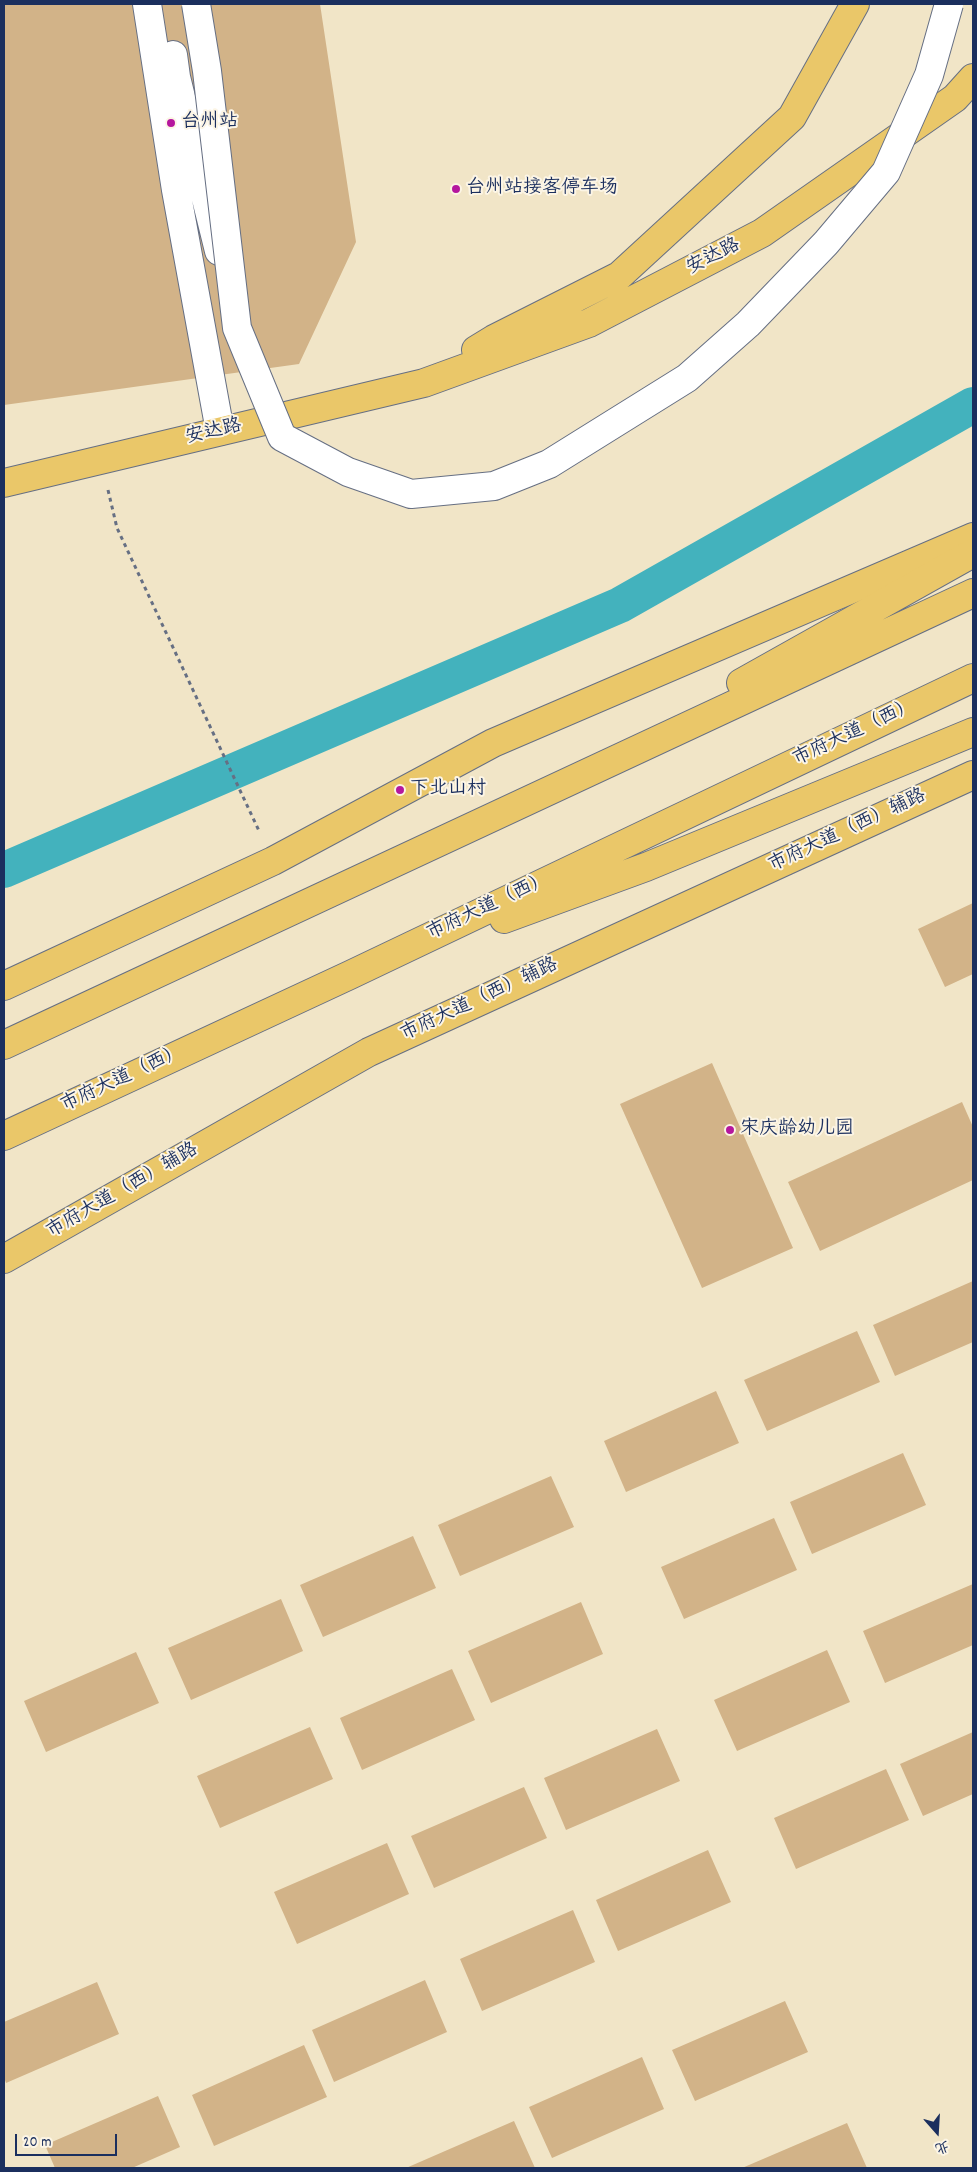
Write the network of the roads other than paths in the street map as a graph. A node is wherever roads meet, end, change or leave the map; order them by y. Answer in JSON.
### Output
{"nodes":[{"id":1,"x":146,"y":4,"type":"edge"},
{"id":2,"x":164,"y":4,"type":"edge"},
{"id":3,"x":196,"y":4,"type":"edge"},
{"id":4,"x":855,"y":4,"type":"edge"},
{"id":5,"x":949,"y":4,"type":"edge"},
{"id":6,"x":973,"y":78,"type":"edge"},
{"id":7,"x":237,"y":328,"type":"junction"},
{"id":8,"x":424,"y":383,"type":"junction"},
{"id":9,"x":220,"y":431,"type":"junction"},
{"id":10,"x":4,"y":483,"type":"edge"},
{"id":11,"x":973,"y":537,"type":"edge"},
{"id":12,"x":973,"y":553,"type":"edge"},
{"id":13,"x":973,"y":593,"type":"edge"},
{"id":14,"x":973,"y":678,"type":"edge"},
{"id":15,"x":973,"y":732,"type":"edge"},
{"id":16,"x":973,"y":775,"type":"edge"},
{"id":17,"x":548,"y":790,"type":"junction"},
{"id":18,"x":350,"y":974,"type":"junction"},
{"id":19,"x":4,"y":986,"type":"edge"},
{"id":20,"x":4,"y":1045,"type":"edge"},
{"id":21,"x":4,"y":1136,"type":"edge"},
{"id":22,"x":4,"y":1260,"type":"edge"}],
"edges":[{"from":1,"to":9,"type":"street"},
{"from":2,"to":7,"type":"street","bridge":true},
{"from":3,"to":7,"type":"street","bridge":true},
{"from":4,"to":8,"type":"main road","name":"安达路"},
{"from":5,"to":7,"type":"street","bridge":true},
{"from":6,"to":8,"type":"main road","name":"安达路"},
{"from":8,"to":9,"type":"main road","name":"安达路"},
{"from":9,"to":10,"type":"main road","name":"安达路"},
{"from":11,"to":19,"type":"main road"},
{"from":12,"to":17,"type":"main road"},
{"from":13,"to":17,"type":"main road"},
{"from":14,"to":18,"type":"main road","name":"市府大道（西）"},
{"from":15,"to":18,"type":"main road"},
{"from":16,"to":22,"type":"main road","name":"市府大道（西）辅路"},
{"from":17,"to":20,"type":"main road"},
{"from":18,"to":21,"type":"main road","name":"市府大道（西）"}]}
